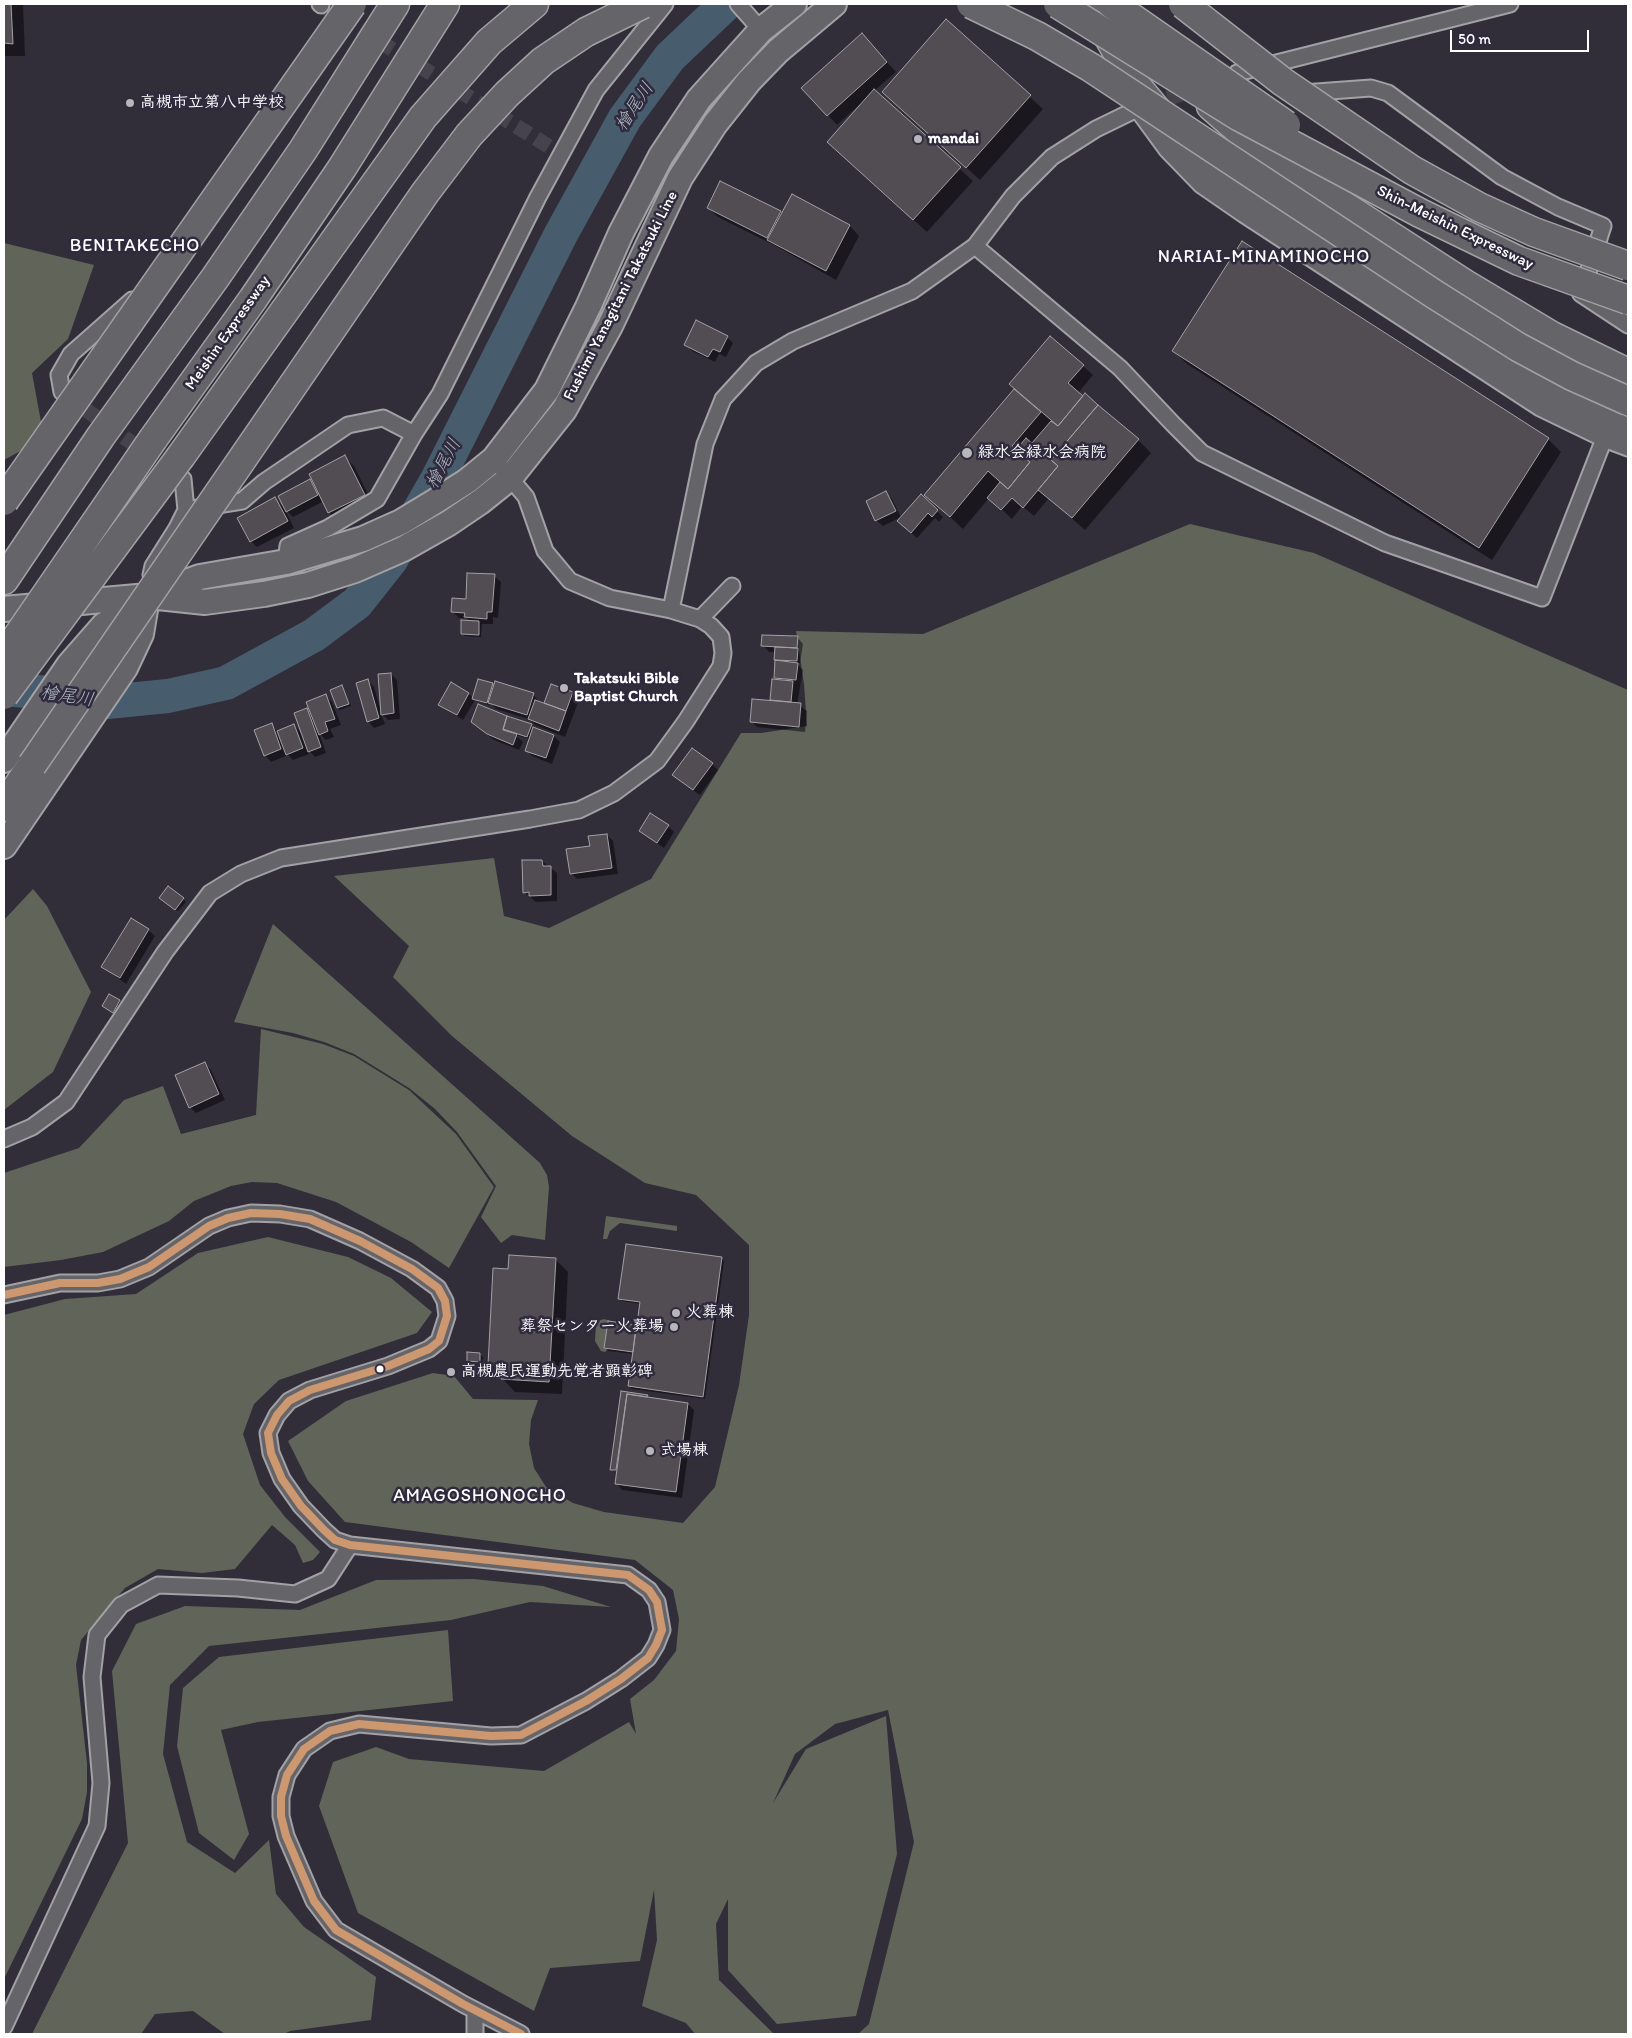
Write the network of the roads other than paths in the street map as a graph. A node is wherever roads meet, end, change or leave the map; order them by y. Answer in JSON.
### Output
{"nodes":[{"id":1,"x":337,"y":4,"type":"edge"},
{"id":2,"x":352,"y":4,"type":"edge"},
{"id":3,"x":395,"y":4,"type":"edge"},
{"id":4,"x":445,"y":4,"type":"edge"},
{"id":5,"x":534,"y":4,"type":"edge"},
{"id":6,"x":643,"y":4,"type":"edge"},
{"id":7,"x":665,"y":4,"type":"edge"},
{"id":8,"x":738,"y":4,"type":"edge"},
{"id":9,"x":794,"y":4,"type":"edge"},
{"id":10,"x":834,"y":4,"type":"edge"},
{"id":11,"x":971,"y":4,"type":"edge"},
{"id":12,"x":1058,"y":4,"type":"edge"},
{"id":13,"x":1090,"y":4,"type":"edge"},
{"id":14,"x":1112,"y":4,"type":"edge"},
{"id":15,"x":1116,"y":4,"type":"edge"},
{"id":16,"x":1183,"y":4,"type":"edge"},
{"id":17,"x":1206,"y":4,"type":"edge"},
{"id":18,"x":1510,"y":4,"type":"edge"},
{"id":19,"x":758,"y":25,"type":"junction"},
{"id":20,"x":1256,"y":68,"type":"junction"},
{"id":21,"x":1236,"y":73,"type":"dead end"},
{"id":22,"x":1343,"y":125,"type":"junction"},
{"id":23,"x":1367,"y":185,"type":"junction"},
{"id":24,"x":975,"y":246,"type":"junction"},
{"id":25,"x":1628,"y":266,"type":"edge"},
{"id":26,"x":1628,"y":300,"type":"edge"},
{"id":27,"x":1628,"y":324,"type":"edge"},
{"id":28,"x":1628,"y":373,"type":"edge"},
{"id":29,"x":62,"y":392,"type":"dead end"},
{"id":30,"x":1628,"y":401,"type":"edge"},
{"id":31,"x":414,"y":434,"type":"junction"},
{"id":32,"x":1616,"y":436,"type":"edge"},
{"id":33,"x":1628,"y":448,"type":"edge"},
{"id":34,"x":494,"y":459,"type":"junction"},
{"id":35,"x":182,"y":468,"type":"junction"},
{"id":36,"x":510,"y":478,"type":"junction"},
{"id":37,"x":4,"y":501,"type":"edge"},
{"id":38,"x":186,"y":510,"type":"junction"},
{"id":39,"x":286,"y":562,"type":"junction"},
{"id":40,"x":4,"y":580,"type":"edge"},
{"id":41,"x":732,"y":586,"type":"dead end"},
{"id":42,"x":148,"y":596,"type":"junction"},
{"id":43,"x":4,"y":609,"type":"edge"},
{"id":44,"x":672,"y":610,"type":"junction"},
{"id":45,"x":700,"y":619,"type":"junction"},
{"id":46,"x":4,"y":656,"type":"edge"},
{"id":47,"x":4,"y":695,"type":"edge"},
{"id":48,"x":4,"y":760,"type":"edge"},
{"id":49,"x":4,"y":807,"type":"edge"},
{"id":50,"x":4,"y":846,"type":"edge"},
{"id":51,"x":4,"y":1139,"type":"edge"},
{"id":52,"x":4,"y":1295,"type":"edge"},
{"id":53,"x":350,"y":1545,"type":"junction"},
{"id":54,"x":475,"y":2010,"type":"junction"},
{"id":55,"x":4,"y":2027,"type":"edge"},
{"id":56,"x":475,"y":2034,"type":"edge"},
{"id":57,"x":521,"y":2034,"type":"edge"}],
"edges":[{"from":1,"to":29,"type":"street"},
{"from":2,"to":37,"type":"highway","bridge":true},
{"from":3,"to":40,"type":"highway"},
{"from":4,"to":46,"type":"highway","name":"Meishin Expressway","bridge":true},
{"from":5,"to":35,"type":"highway"},
{"from":6,"to":49,"type":"highway","bridge":true},
{"from":7,"to":31,"type":"street"},
{"from":8,"to":19,"type":"street"},
{"from":9,"to":19,"type":"main road","name":"Fushimi Yanagitani Takatsuki Line"},
{"from":10,"to":36,"type":"main road","name":"Fushimi Yanagitani Takatsuki Line"},
{"from":11,"to":30,"type":"highway","bridge":true},
{"from":12,"to":23,"type":"highway","bridge":true},
{"from":13,"to":32,"type":"highway"},
{"from":14,"to":23,"type":"highway","bridge":true},
{"from":15,"to":28,"type":"highway"},
{"from":16,"to":22,"type":"highway","bridge":true},
{"from":17,"to":22,"type":"highway","bridge":true},
{"from":18,"to":20,"type":"street"},
{"from":19,"to":34,"type":"main road","name":"Fushimi Yanagitani Takatsuki Line"},
{"from":20,"to":21,"type":"street"},
{"from":20,"to":27,"type":"street"},
{"from":22,"to":25,"type":"highway","name":"Shin-Meishin Expressway","bridge":true},
{"from":23,"to":26,"type":"highway","name":"Shin-Meishin Expressway","bridge":true},
{"from":24,"to":32,"type":"street"},
{"from":24,"to":32,"type":"street"},
{"from":24,"to":44,"type":"street"},
{"from":31,"to":38,"type":"street"},
{"from":31,"to":39,"type":"street"},
{"from":32,"to":33,"type":"street"},
{"from":34,"to":36,"type":"street"},
{"from":34,"to":39,"type":"main road","name":"Fushimi Yanagitani Takatsuki Line"},
{"from":35,"to":38,"type":"street"},
{"from":35,"to":47,"type":"highway","bridge":true},
{"from":36,"to":42,"type":"main road","name":"Fushimi Yanagitani Takatsuki Line"},
{"from":36,"to":44,"type":"street"},
{"from":38,"to":42,"type":"street"},
{"from":39,"to":42,"type":"main road","name":"Fushimi Yanagitani Takatsuki Line"},
{"from":41,"to":45,"type":"street"},
{"from":42,"to":43,"type":"main road","name":"Fushimi Yanagitani Takatsuki Line"},
{"from":42,"to":48,"type":"main road","name":"Fushimi Yanagitani Takatsuki Line"},
{"from":42,"to":50,"type":"main road"},
{"from":44,"to":45,"type":"street"},
{"from":45,"to":51,"type":"street"},
{"from":52,"to":53,"type":"street"},
{"from":53,"to":54,"type":"street"},
{"from":53,"to":55,"type":"street"},
{"from":54,"to":56,"type":"street"},
{"from":54,"to":57,"type":"street"}]}
